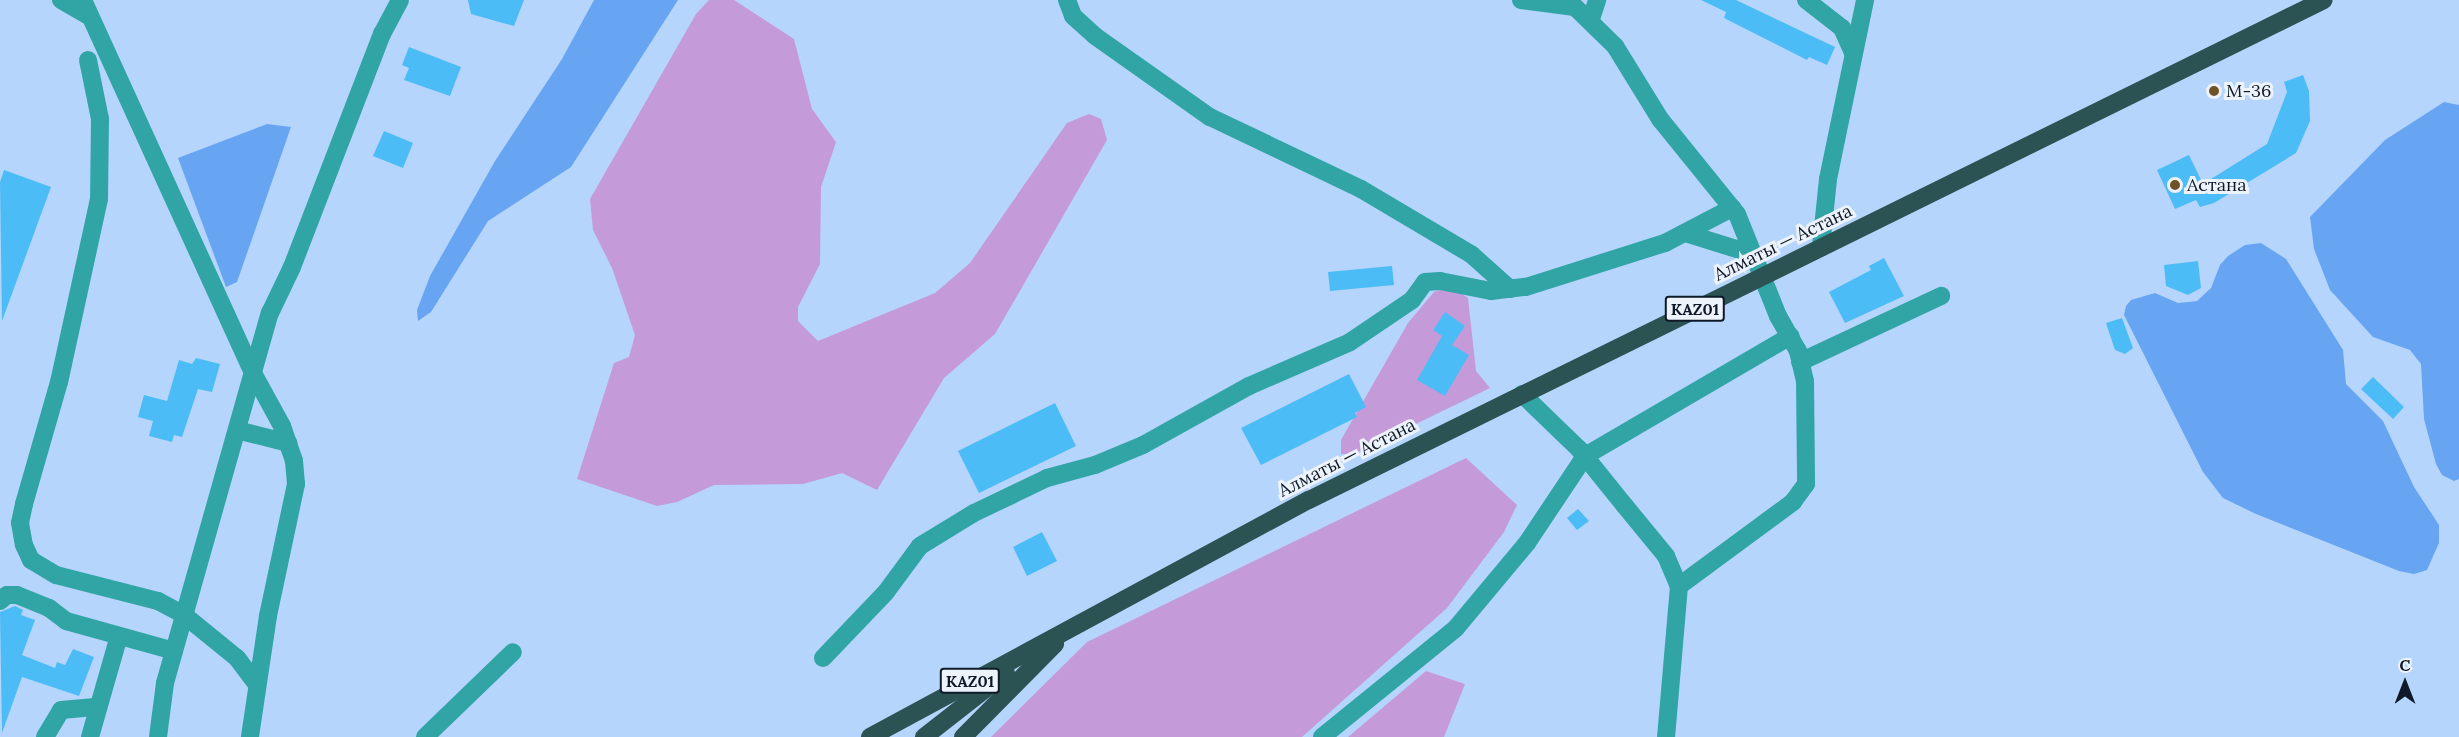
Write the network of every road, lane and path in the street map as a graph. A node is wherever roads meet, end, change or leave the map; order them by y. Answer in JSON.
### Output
{"nodes":[{"id":1,"x":61,"y":0,"type":"edge"},
{"id":2,"x":83,"y":0,"type":"edge"},
{"id":3,"x":400,"y":0,"type":"edge"},
{"id":4,"x":1067,"y":0,"type":"edge"},
{"id":5,"x":1521,"y":0,"type":"edge"},
{"id":6,"x":1597,"y":0,"type":"edge"},
{"id":7,"x":1806,"y":0,"type":"edge"},
{"id":8,"x":1865,"y":0,"type":"edge"},
{"id":9,"x":2324,"y":0,"type":"edge"},
{"id":10,"x":90,"y":17,"type":"junction"},
{"id":11,"x":1592,"y":19,"type":"junction"},
{"id":12,"x":1853,"y":53,"type":"junction"},
{"id":13,"x":88,"y":60,"type":"dead end"},
{"id":14,"x":1732,"y":208,"type":"junction"},
{"id":15,"x":1685,"y":233,"type":"junction"},
{"id":16,"x":1821,"y":248,"type":"junction"},
{"id":17,"x":1754,"y":254,"type":"junction"},
{"id":18,"x":1762,"y":277,"type":"junction"},
{"id":19,"x":1510,"y":289,"type":"junction"},
{"id":20,"x":1941,"y":296,"type":"dead end"},
{"id":21,"x":1790,"y":336,"type":"junction"},
{"id":22,"x":1800,"y":362,"type":"junction"},
{"id":23,"x":253,"y":373,"type":"junction"},
{"id":24,"x":1522,"y":394,"type":"junction"},
{"id":25,"x":237,"y":430,"type":"junction"},
{"id":26,"x":288,"y":443,"type":"junction"},
{"id":27,"x":1585,"y":456,"type":"junction"},
{"id":28,"x":1679,"y":586,"type":"junction"},
{"id":29,"x":0,"y":601,"type":"edge"},
{"id":30,"x":184,"y":615,"type":"junction"},
{"id":31,"x":1072,"y":628,"type":"junction"},
{"id":32,"x":119,"y":636,"type":"junction"},
{"id":33,"x":174,"y":651,"type":"junction"},
{"id":34,"x":513,"y":652,"type":"dead end"},
{"id":35,"x":823,"y":658,"type":"dead end"},
{"id":36,"x":256,"y":682,"type":"junction"},
{"id":37,"x":98,"y":707,"type":"junction"},
{"id":38,"x":45,"y":737,"type":"edge"},
{"id":39,"x":90,"y":737,"type":"edge"},
{"id":40,"x":158,"y":737,"type":"edge"},
{"id":41,"x":250,"y":737,"type":"edge"},
{"id":42,"x":425,"y":737,"type":"edge"},
{"id":43,"x":870,"y":737,"type":"edge"},
{"id":44,"x":924,"y":737,"type":"edge"},
{"id":45,"x":963,"y":737,"type":"edge"},
{"id":46,"x":1322,"y":737,"type":"edge"},
{"id":47,"x":1666,"y":737,"type":"edge"}],
"edges":[{"from":1,"to":10,"type":"street"},
{"from":2,"to":10,"type":"street"},
{"from":3,"to":23,"type":"street"},
{"from":4,"to":19,"type":"street"},
{"from":5,"to":11,"type":"street"},
{"from":6,"to":11,"type":"street"},
{"from":7,"to":12,"type":"street"},
{"from":8,"to":12,"type":"street"},
{"from":9,"to":16,"type":"highway","name":"Алматы — Астана","number":"KАZ01"},
{"from":10,"to":23,"type":"street"},
{"from":11,"to":14,"type":"street"},
{"from":12,"to":16,"type":"street"},
{"from":13,"to":30,"type":"street"},
{"from":14,"to":15,"type":"street"},
{"from":14,"to":17,"type":"street"},
{"from":15,"to":17,"type":"street"},
{"from":15,"to":19,"type":"street"},
{"from":16,"to":18,"type":"highway","name":"Алматы — Астана","number":"KАZ01"},
{"from":17,"to":18,"type":"street"},
{"from":18,"to":21,"type":"street"},
{"from":18,"to":24,"type":"highway","name":"Алматы — Астана","number":"KАZ01"},
{"from":19,"to":35,"type":"street"},
{"from":20,"to":22,"type":"street"},
{"from":21,"to":22,"type":"street"},
{"from":21,"to":27,"type":"street"},
{"from":22,"to":28,"type":"street"},
{"from":23,"to":25,"type":"street"},
{"from":23,"to":26,"type":"street"},
{"from":24,"to":27,"type":"street"},
{"from":24,"to":31,"type":"highway","name":"Алматы — Астана","number":"KАZ01"},
{"from":25,"to":26,"type":"street"},
{"from":25,"to":30,"type":"street"},
{"from":26,"to":36,"type":"street"},
{"from":27,"to":28,"type":"street"},
{"from":27,"to":46,"type":"street"},
{"from":28,"to":47,"type":"street"},
{"from":29,"to":32,"type":"street"},
{"from":30,"to":33,"type":"street"},
{"from":30,"to":36,"type":"street"},
{"from":31,"to":43,"type":"highway","number":"KАZ01"},
{"from":31,"to":44,"type":"highway","number":"KАZ01"},
{"from":31,"to":45,"type":"highway","number":"KАZ01"},
{"from":32,"to":33,"type":"street"},
{"from":32,"to":37,"type":"street"},
{"from":33,"to":40,"type":"street"},
{"from":34,"to":42,"type":"street"},
{"from":36,"to":41,"type":"street"},
{"from":37,"to":38,"type":"street"},
{"from":37,"to":39,"type":"street"}]}
